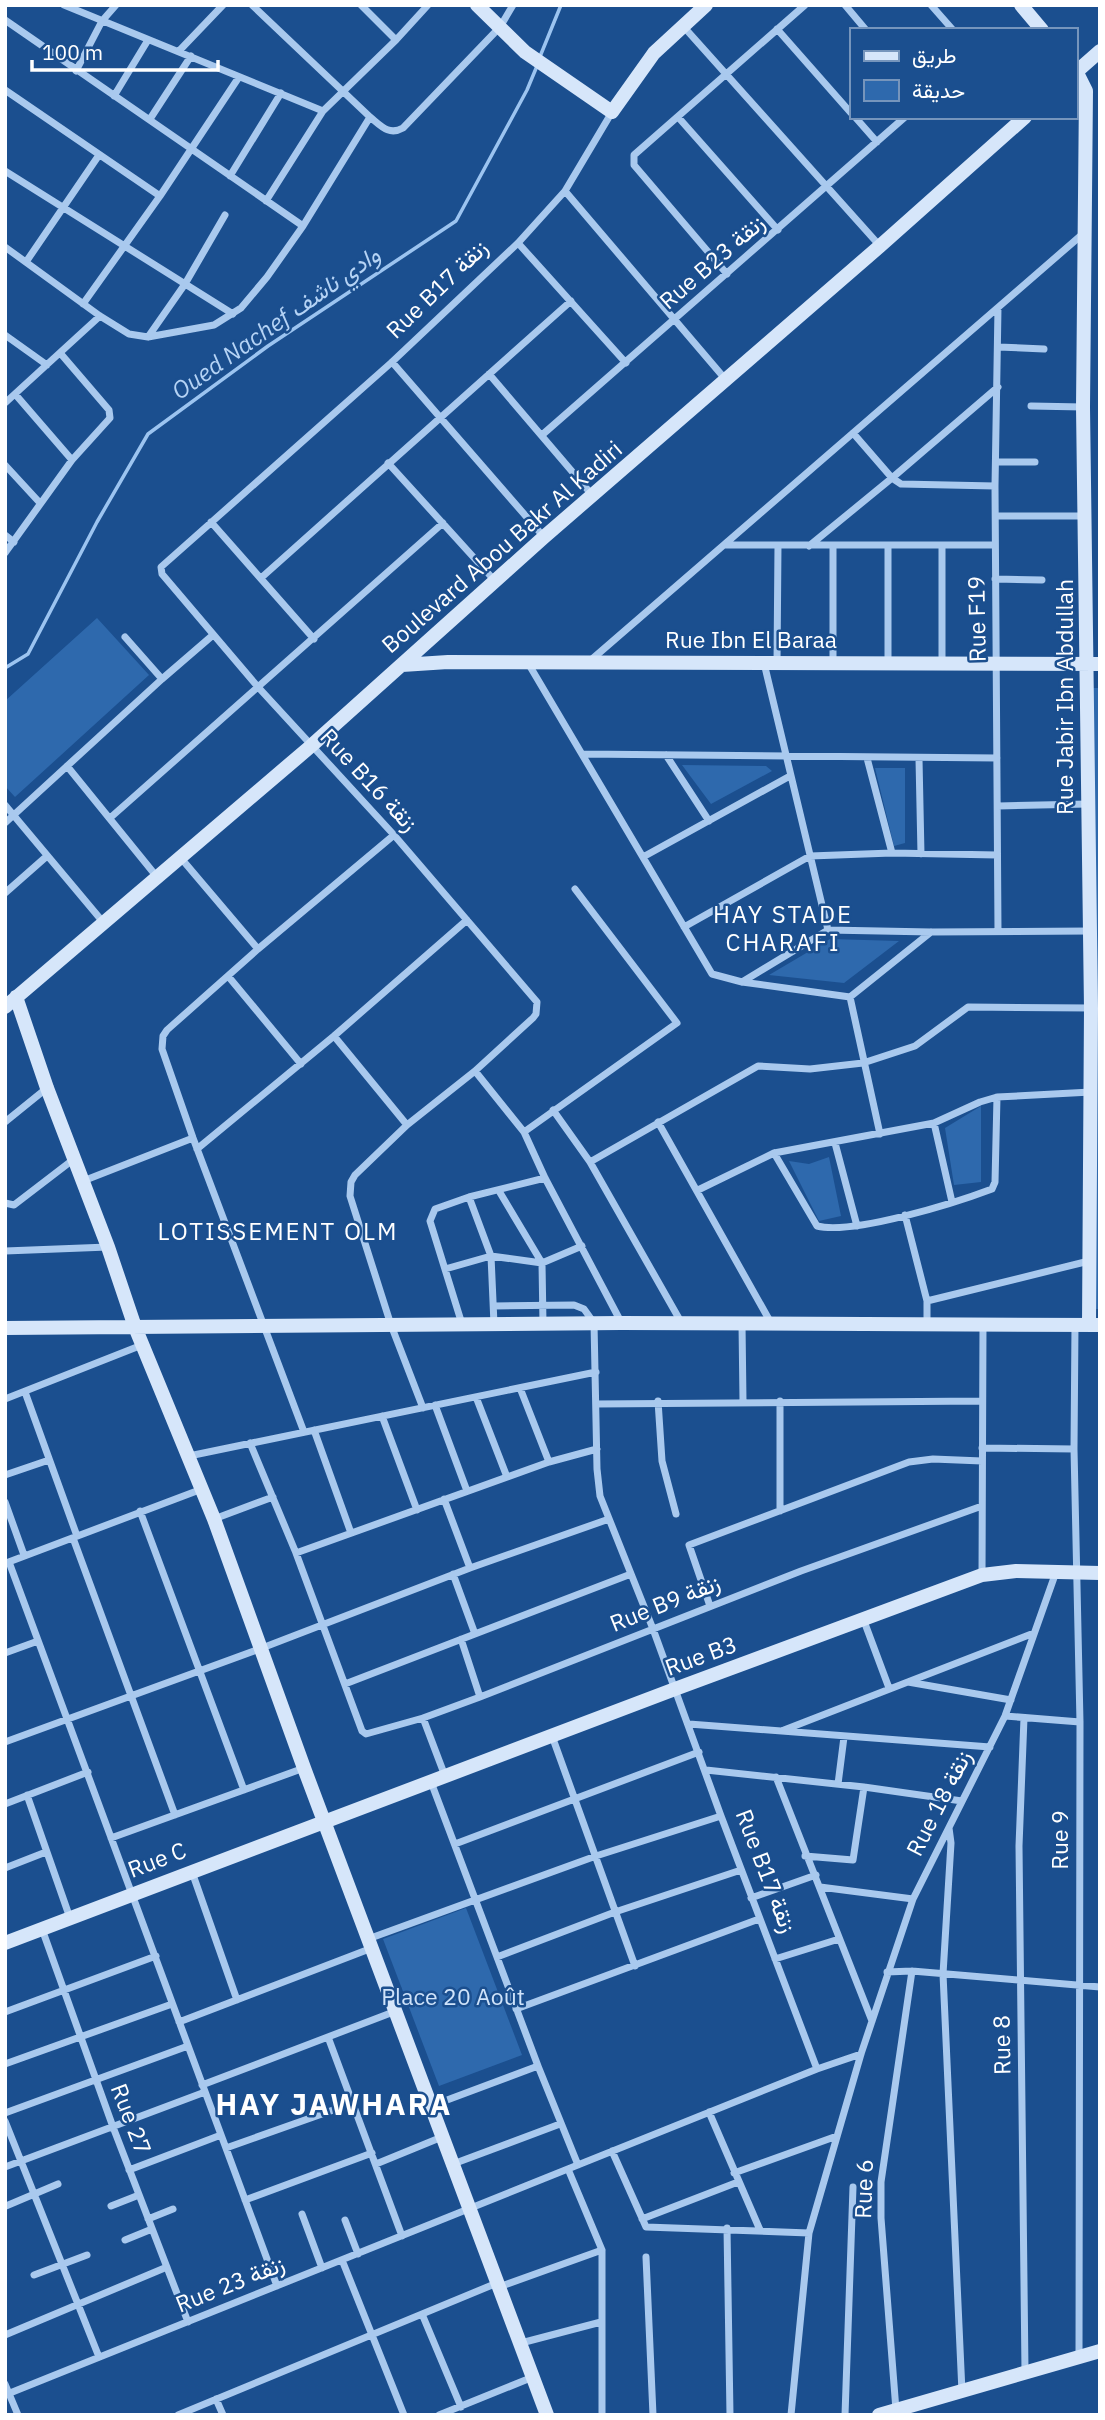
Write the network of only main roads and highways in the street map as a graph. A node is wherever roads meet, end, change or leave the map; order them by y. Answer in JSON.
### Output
{"nodes":[{"id":1,"x":477,"y":5,"type":"edge"},
{"id":2,"x":706,"y":5,"type":"edge"},
{"id":3,"x":1021,"y":5,"type":"edge"},
{"id":4,"x":1040,"y":28,"type":"edge"},
{"id":5,"x":1099,"y":53,"type":"edge"},
{"id":6,"x":1077,"y":70,"type":"edge"},
{"id":7,"x":1077,"y":73,"type":"edge"},
{"id":8,"x":1023,"y":119,"type":"edge"},
{"id":9,"x":1094,"y":664,"type":"edge"},
{"id":10,"x":402,"y":665,"type":"junction"},
{"id":11,"x":11,"y":1002,"type":"edge"},
{"id":12,"x":1088,"y":1325,"type":"edge"},
{"id":13,"x":135,"y":1327,"type":"junction"},
{"id":14,"x":5,"y":1328,"type":"edge"},
{"id":15,"x":1100,"y":1573,"type":"edge"},
{"id":16,"x":325,"y":1821,"type":"junction"},
{"id":17,"x":5,"y":1943,"type":"edge"},
{"id":18,"x":1100,"y":2351,"type":"edge"},
{"id":19,"x":547,"y":2415,"type":"edge"},
{"id":20,"x":879,"y":2415,"type":"edge"}],
"edges":[{"from":1,"to":2,"type":"main road","name":"Rue B17 زنقة"},
{"from":3,"to":4,"type":"main road"},
{"from":5,"to":6,"type":"main road"},
{"from":7,"to":9,"type":"main road","name":"Rue Jabir Ibn Abdullah"},
{"from":8,"to":10,"type":"main road","name":"Boulevard Abou Bakr Al Kadiri"},
{"from":9,"to":10,"type":"main road","name":"Rue Ibn El Baraa"},
{"from":9,"to":12,"type":"main road","name":"Rue Jabir Ibn Abdullah"},
{"from":10,"to":11,"type":"main road","name":"Boulevard Abou Bakr Al Kadiri"},
{"from":11,"to":13,"type":"main road"},
{"from":12,"to":13,"type":"main road"},
{"from":13,"to":14,"type":"main road"},
{"from":13,"to":16,"type":"main road"},
{"from":15,"to":16,"type":"main road","name":"Rue B3"},
{"from":16,"to":17,"type":"main road","name":"Rue C"},
{"from":16,"to":19,"type":"main road"},
{"from":18,"to":20,"type":"main road"}]}
